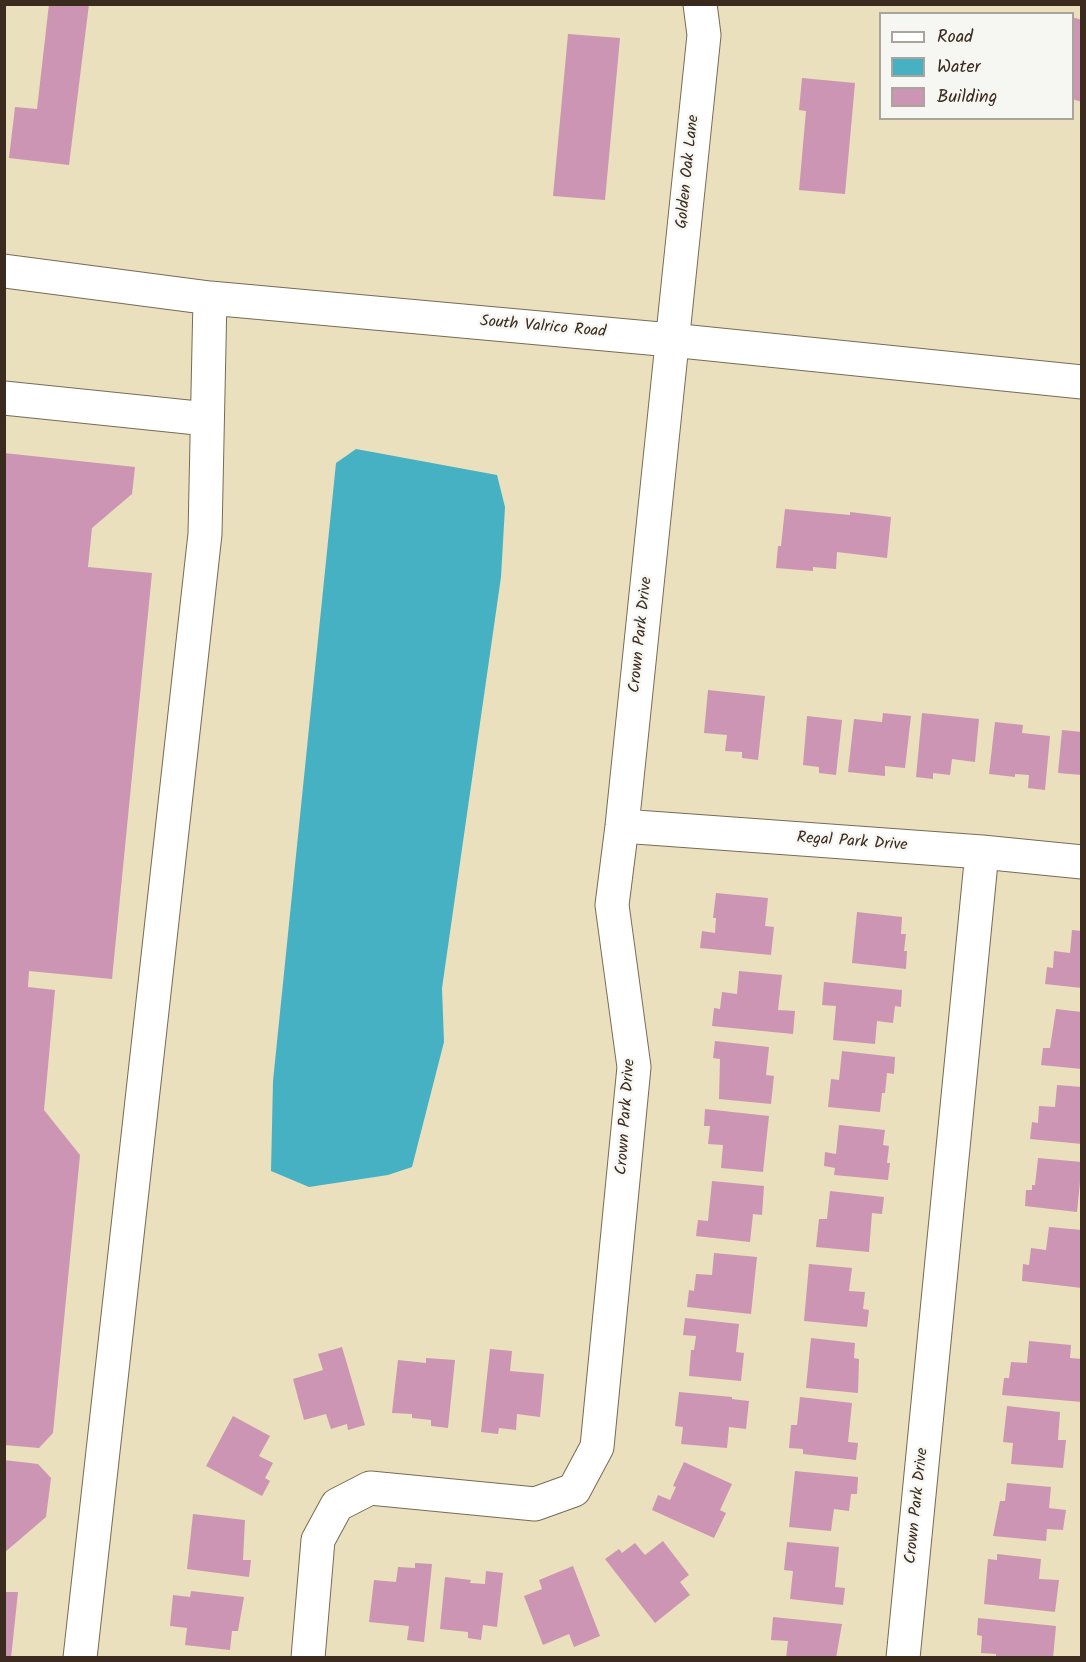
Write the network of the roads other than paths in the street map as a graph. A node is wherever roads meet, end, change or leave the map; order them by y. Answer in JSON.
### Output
{"nodes":[{"id":1,"x":700,"y":4,"type":"edge"},
{"id":2,"x":4,"y":271,"type":"edge"},
{"id":3,"x":210,"y":298,"type":"junction"},
{"id":4,"x":671,"y":340,"type":"junction"},
{"id":5,"x":1082,"y":382,"type":"edge"},
{"id":6,"x":4,"y":398,"type":"edge"},
{"id":7,"x":207,"y":419,"type":"junction"},
{"id":8,"x":622,"y":826,"type":"junction"},
{"id":9,"x":982,"y":852,"type":"junction"},
{"id":10,"x":1082,"y":862,"type":"edge"},
{"id":11,"x":80,"y":1658,"type":"edge"},
{"id":12,"x":308,"y":1658,"type":"edge"},
{"id":13,"x":903,"y":1658,"type":"edge"}],
"edges":[{"from":1,"to":4,"type":"street","name":"Golden Oak Lane"},
{"from":2,"to":3,"type":"street","name":"South Valrico Road"},
{"from":3,"to":4,"type":"street","name":"South Valrico Road"},
{"from":3,"to":7,"type":"street"},
{"from":4,"to":5,"type":"street","name":"South Valrico Road"},
{"from":4,"to":8,"type":"street","name":"Crown Park Drive"},
{"from":6,"to":7,"type":"street"},
{"from":7,"to":11,"type":"street"},
{"from":8,"to":9,"type":"street","name":"Regal Park Drive"},
{"from":8,"to":12,"type":"street","name":"Crown Park Drive"},
{"from":9,"to":10,"type":"street","name":"Regal Park Drive"},
{"from":9,"to":13,"type":"street","name":"Crown Park Drive"}]}
